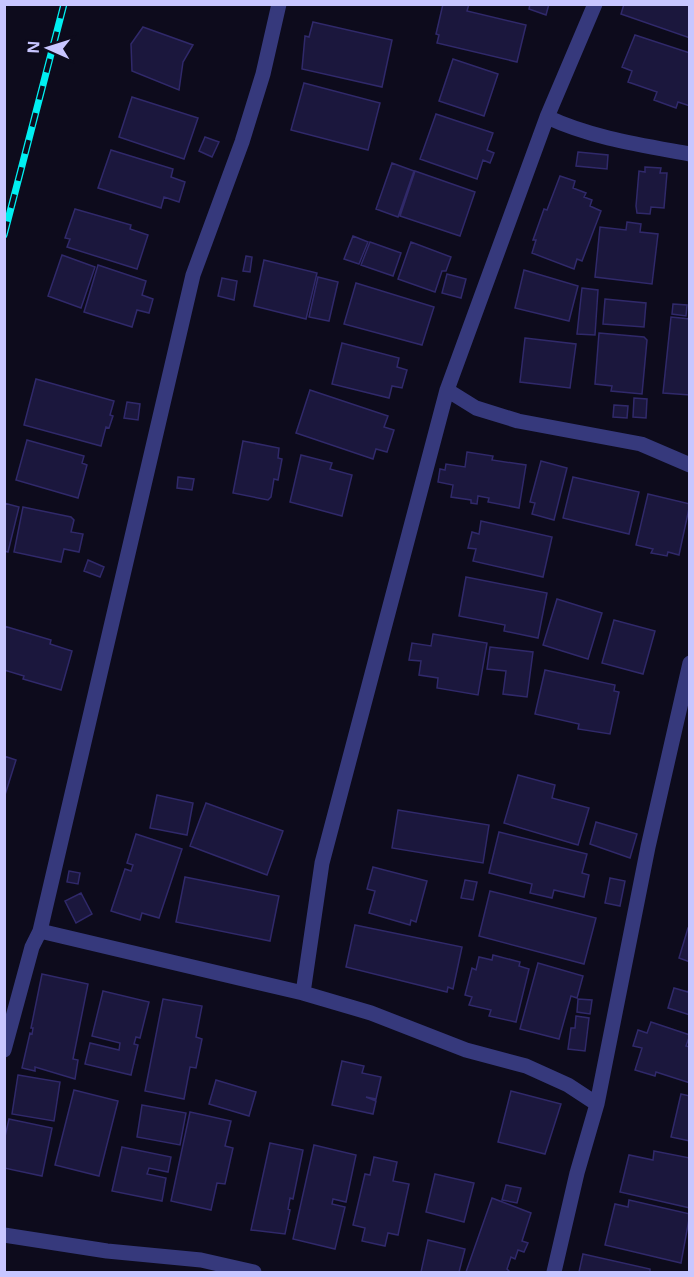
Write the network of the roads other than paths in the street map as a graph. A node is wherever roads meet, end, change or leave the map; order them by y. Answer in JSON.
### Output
{"nodes":[{"id":1,"x":279,"y":4,"type":"edge"},
{"id":2,"x":595,"y":4,"type":"edge"},
{"id":3,"x":547,"y":117,"type":"junction"},
{"id":4,"x":690,"y":154,"type":"edge"},
{"id":5,"x":447,"y":390,"type":"junction"},
{"id":6,"x":690,"y":465,"type":"edge"},
{"id":7,"x":690,"y":663,"type":"edge"},
{"id":8,"x":40,"y":931,"type":"junction"},
{"id":9,"x":303,"y":993,"type":"junction"},
{"id":10,"x":4,"y":1050,"type":"edge"},
{"id":11,"x":597,"y":1104,"type":"junction"},
{"id":12,"x":4,"y":1235,"type":"edge"},
{"id":13,"x":254,"y":1272,"type":"edge"},
{"id":14,"x":554,"y":1272,"type":"edge"}],
"edges":[{"from":1,"to":8,"type":"street"},
{"from":2,"to":3,"type":"street"},
{"from":3,"to":4,"type":"street"},
{"from":3,"to":5,"type":"street"},
{"from":5,"to":6,"type":"street"},
{"from":5,"to":9,"type":"street"},
{"from":7,"to":11,"type":"street"},
{"from":8,"to":9,"type":"street"},
{"from":8,"to":10,"type":"street"},
{"from":9,"to":11,"type":"street"},
{"from":11,"to":14,"type":"street"},
{"from":12,"to":13,"type":"street"}]}
